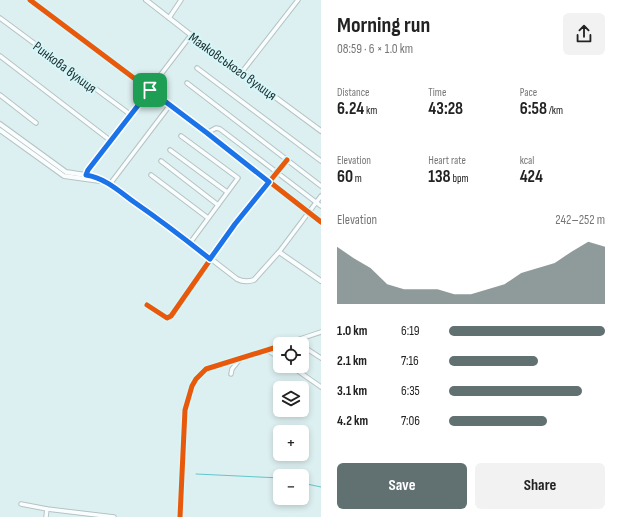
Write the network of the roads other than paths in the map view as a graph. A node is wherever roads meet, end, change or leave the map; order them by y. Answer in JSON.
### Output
{"nodes":[{"id":1,"x":30,"y":0,"type":"edge"},
{"id":2,"x":146,"y":0,"type":"edge"},
{"id":3,"x":182,"y":0,"type":"edge"},
{"id":4,"x":298,"y":0,"type":"edge"},
{"id":5,"x":0,"y":18,"type":"edge"},
{"id":6,"x":169,"y":18,"type":"junction"},
{"id":7,"x":191,"y":35,"type":"junction"},
{"id":8,"x":0,"y":56,"type":"edge"},
{"id":9,"x":197,"y":68,"type":"dead end"},
{"id":10,"x":242,"y":72,"type":"junction"},
{"id":11,"x":187,"y":83,"type":"dead end"},
{"id":12,"x":150,"y":90,"type":"junction"},
{"id":13,"x":0,"y":95,"type":"edge"},
{"id":14,"x":170,"y":105,"type":"junction"},
{"id":15,"x":131,"y":115,"type":"junction"},
{"id":16,"x":36,"y":123,"type":"dead end"},
{"id":17,"x":0,"y":124,"type":"edge"},
{"id":18,"x":0,"y":130,"type":"edge"},
{"id":19,"x":321,"y":131,"type":"edge"},
{"id":20,"x":207,"y":133,"type":"junction"},
{"id":21,"x":181,"y":136,"type":"dead end"},
{"id":22,"x":111,"y":141,"type":"junction"},
{"id":23,"x":170,"y":150,"type":"dead end"},
{"id":24,"x":287,"y":160,"type":"junction"},
{"id":25,"x":321,"y":161,"type":"edge"},
{"id":26,"x":161,"y":162,"type":"dead end"},
{"id":27,"x":278,"y":172,"type":"junction"},
{"id":28,"x":86,"y":175,"type":"junction"},
{"id":29,"x":151,"y":175,"type":"dead end"},
{"id":30,"x":269,"y":182,"type":"junction"},
{"id":31,"x":108,"y":183,"type":"junction"},
{"id":32,"x":321,"y":186,"type":"edge"},
{"id":33,"x":227,"y":192,"type":"junction"},
{"id":34,"x":321,"y":196,"type":"edge"},
{"id":35,"x":316,"y":202,"type":"junction"},
{"id":36,"x":218,"y":205,"type":"junction"},
{"id":37,"x":321,"y":206,"type":"edge"},
{"id":38,"x":308,"y":212,"type":"junction"},
{"id":39,"x":208,"y":218,"type":"junction"},
{"id":40,"x":321,"y":222,"type":"edge"},
{"id":41,"x":190,"y":243,"type":"junction"},
{"id":42,"x":279,"y":252,"type":"junction"},
{"id":43,"x":210,"y":259,"type":"junction"},
{"id":44,"x":321,"y":281,"type":"edge"},
{"id":45,"x":147,"y":305,"type":"dead end"},
{"id":46,"x":321,"y":332,"type":"edge"},
{"id":47,"x":306,"y":337,"type":"edge"},
{"id":48,"x":273,"y":348,"type":"edge"},
{"id":49,"x":267,"y":350,"type":"junction"},
{"id":50,"x":309,"y":350,"type":"edge"},
{"id":51,"x":273,"y":354,"type":"edge"},
{"id":52,"x":241,"y":358,"type":"junction"},
{"id":53,"x":321,"y":358,"type":"edge"},
{"id":54,"x":301,"y":373,"type":"edge"},
{"id":55,"x":231,"y":374,"type":"dead end"},
{"id":56,"x":321,"y":387,"type":"edge"},
{"id":57,"x":22,"y":504,"type":"dead end"},
{"id":58,"x":47,"y":509,"type":"junction"},
{"id":59,"x":101,"y":516,"type":"edge"},
{"id":60,"x":46,"y":517,"type":"edge"},
{"id":61,"x":114,"y":517,"type":"edge"},
{"id":62,"x":180,"y":517,"type":"edge"}],
"edges":[{"from":1,"to":12,"type":"street"},
{"from":2,"to":6,"type":"main road","name":"Маяковського вулиця"},
{"from":3,"to":6,"type":"street"},
{"from":4,"to":10,"type":"street"},
{"from":5,"to":15,"type":"street","name":"Ринкова вулиця"},
{"from":6,"to":7,"type":"main road","name":"Маяковського вулиця"},
{"from":7,"to":10,"type":"main road","name":"Маяковського вулиця"},
{"from":7,"to":12,"type":"street"},
{"from":8,"to":22,"type":"street"},
{"from":9,"to":25,"type":"street"},
{"from":10,"to":19,"type":"main road","name":"Маяковського вулиця"},
{"from":11,"to":24,"type":"street"},
{"from":12,"to":14,"type":"street"},
{"from":12,"to":15,"type":"street"},
{"from":13,"to":16,"type":"street"},
{"from":14,"to":20,"type":"street"},
{"from":14,"to":31,"type":"street"},
{"from":15,"to":22,"type":"street"},
{"from":17,"to":28,"type":"main road"},
{"from":18,"to":31,"type":"main road"},
{"from":20,"to":27,"type":"street"},
{"from":20,"to":30,"type":"street"},
{"from":21,"to":33,"type":"street"},
{"from":22,"to":28,"type":"street"},
{"from":23,"to":33,"type":"street"},
{"from":24,"to":27,"type":"street"},
{"from":24,"to":32,"type":"street"},
{"from":26,"to":36,"type":"street"},
{"from":27,"to":30,"type":"street"},
{"from":27,"to":35,"type":"street"},
{"from":28,"to":31,"type":"main road"},
{"from":29,"to":39,"type":"street"},
{"from":30,"to":38,"type":"street"},
{"from":30,"to":43,"type":"street"},
{"from":31,"to":41,"type":"main road"},
{"from":33,"to":36,"type":"street"},
{"from":34,"to":35,"type":"street"},
{"from":35,"to":37,"type":"street"},
{"from":35,"to":38,"type":"street"},
{"from":36,"to":39,"type":"street"},
{"from":38,"to":40,"type":"street"},
{"from":38,"to":42,"type":"street"},
{"from":39,"to":41,"type":"street"},
{"from":41,"to":43,"type":"main road"},
{"from":42,"to":43,"type":"main road"},
{"from":42,"to":44,"type":"main road"},
{"from":43,"to":45,"type":"street"},
{"from":46,"to":47,"type":"street"},
{"from":48,"to":49,"type":"street"},
{"from":49,"to":51,"type":"street"},
{"from":49,"to":52,"type":"street"},
{"from":50,"to":53,"type":"street"},
{"from":52,"to":55,"type":"street"},
{"from":52,"to":62,"type":"street"},
{"from":54,"to":56,"type":"street"},
{"from":57,"to":58,"type":"street"},
{"from":58,"to":59,"type":"street"},
{"from":58,"to":60,"type":"street"},
{"from":59,"to":61,"type":"street"}]}
